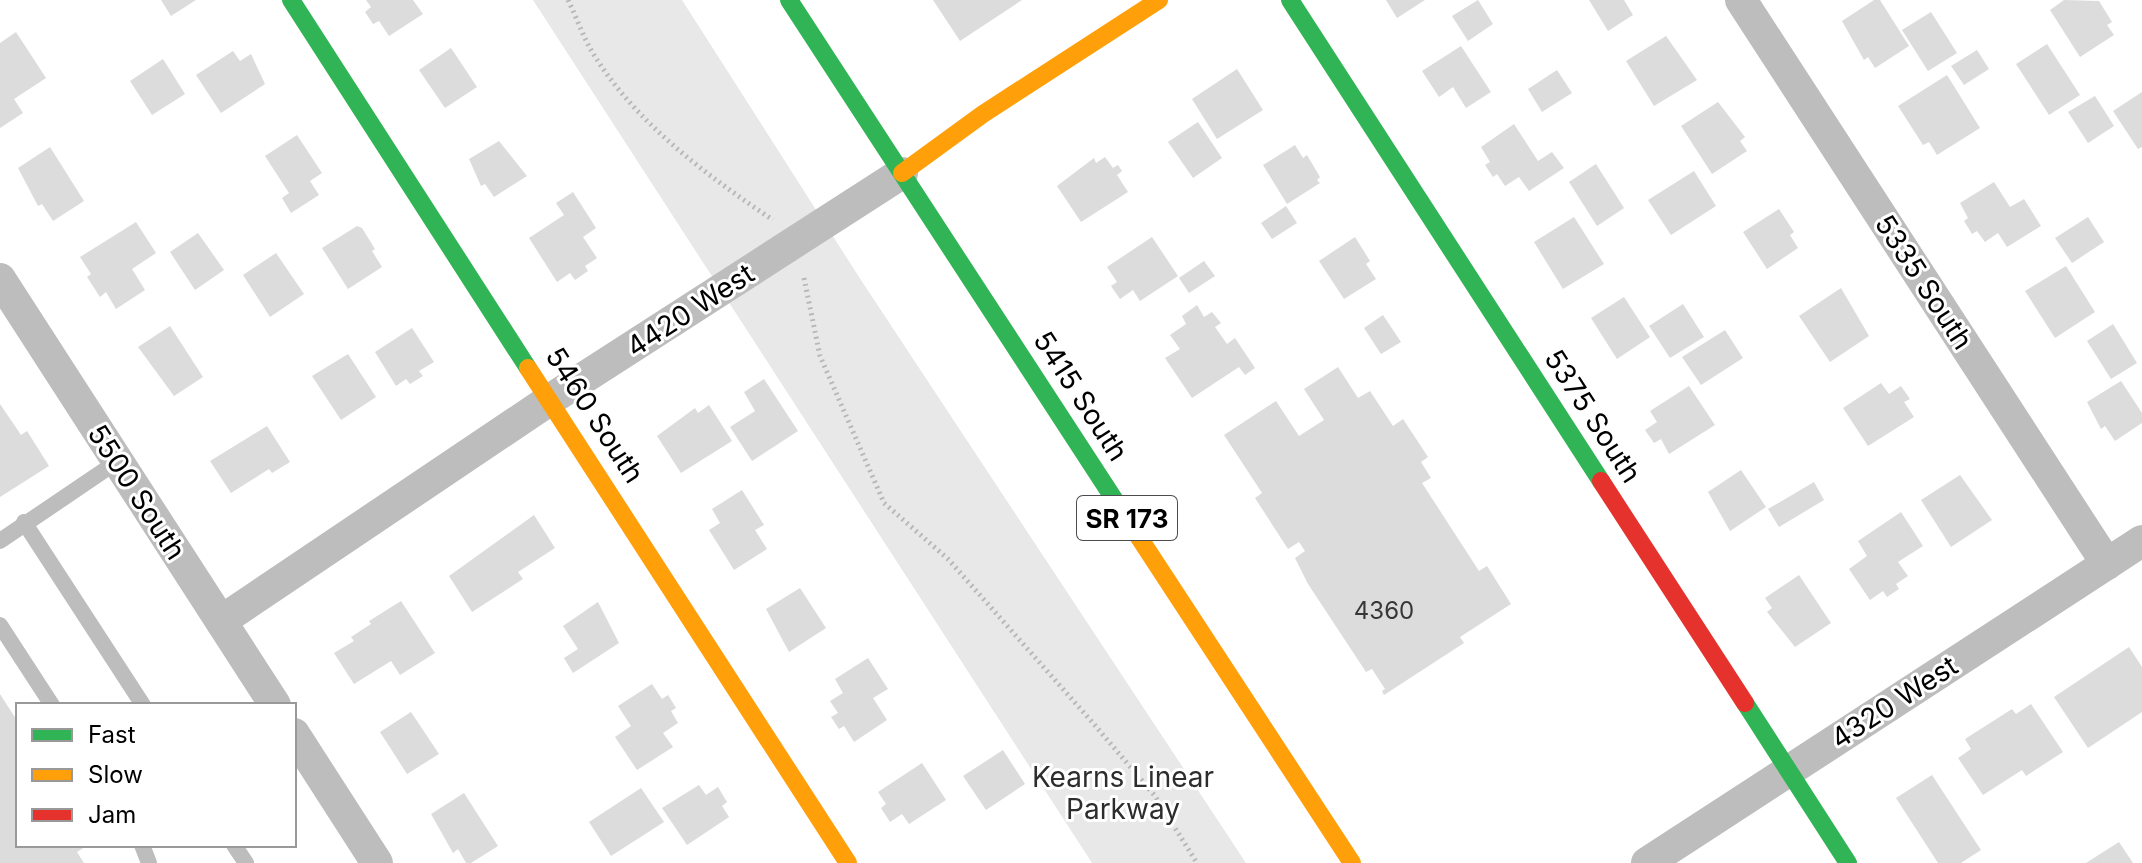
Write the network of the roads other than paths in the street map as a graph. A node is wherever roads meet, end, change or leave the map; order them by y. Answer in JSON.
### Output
{"nodes":[{"id":1,"x":291,"y":0,"type":"edge"},
{"id":2,"x":789,"y":0,"type":"edge"},
{"id":3,"x":1159,"y":0,"type":"edge"},
{"id":4,"x":1290,"y":0,"type":"edge"},
{"id":5,"x":1741,"y":0,"type":"edge"},
{"id":6,"x":902,"y":173,"type":"junction"},
{"id":7,"x":0,"y":279,"type":"edge"},
{"id":8,"x":551,"y":399,"type":"junction"},
{"id":9,"x":118,"y":461,"type":"junction"},
{"id":10,"x":24,"y":522,"type":"junction"},
{"id":11,"x":0,"y":541,"type":"edge"},
{"id":12,"x":2142,"y":541,"type":"edge"},
{"id":13,"x":2107,"y":564,"type":"junction"},
{"id":14,"x":221,"y":621,"type":"junction"},
{"id":15,"x":0,"y":625,"type":"edge"},
{"id":16,"x":51,"y":703,"type":"edge"},
{"id":17,"x":142,"y":703,"type":"edge"},
{"id":18,"x":274,"y":703,"type":"edge"},
{"id":19,"x":296,"y":737,"type":"edge"},
{"id":20,"x":1788,"y":770,"type":"junction"},
{"id":21,"x":377,"y":863,"type":"edge"},
{"id":22,"x":848,"y":863,"type":"edge"},
{"id":23,"x":1352,"y":863,"type":"edge"},
{"id":24,"x":1647,"y":863,"type":"edge"},
{"id":25,"x":1848,"y":863,"type":"edge"}],
"edges":[{"from":1,"to":8,"type":"street","name":"5460 South"},
{"from":2,"to":6,"type":"street","name":"5415 South","number":"SR 173"},
{"from":3,"to":6,"type":"street","name":"4420 West"},
{"from":4,"to":20,"type":"street","name":"5375 South"},
{"from":5,"to":13,"type":"street","name":"5335 South"},
{"from":6,"to":8,"type":"street","name":"4420 West"},
{"from":6,"to":23,"type":"street","name":"5415 South","number":"SR 173"},
{"from":7,"to":9,"type":"street","name":"5500 South"},
{"from":8,"to":14,"type":"street","name":"4420 West"},
{"from":8,"to":22,"type":"street","name":"5460 South"},
{"from":9,"to":10,"type":"lane"},
{"from":9,"to":14,"type":"street","name":"5500 South"},
{"from":10,"to":11,"type":"lane"},
{"from":10,"to":17,"type":"lane"},
{"from":12,"to":13,"type":"street","name":"4320 West"},
{"from":13,"to":20,"type":"street","name":"4320 West"},
{"from":14,"to":18,"type":"street","name":"5500 South"},
{"from":15,"to":16,"type":"lane"},
{"from":19,"to":21,"type":"street"},
{"from":20,"to":24,"type":"street","name":"4320 West"},
{"from":20,"to":25,"type":"street","name":"5375 South"}]}
